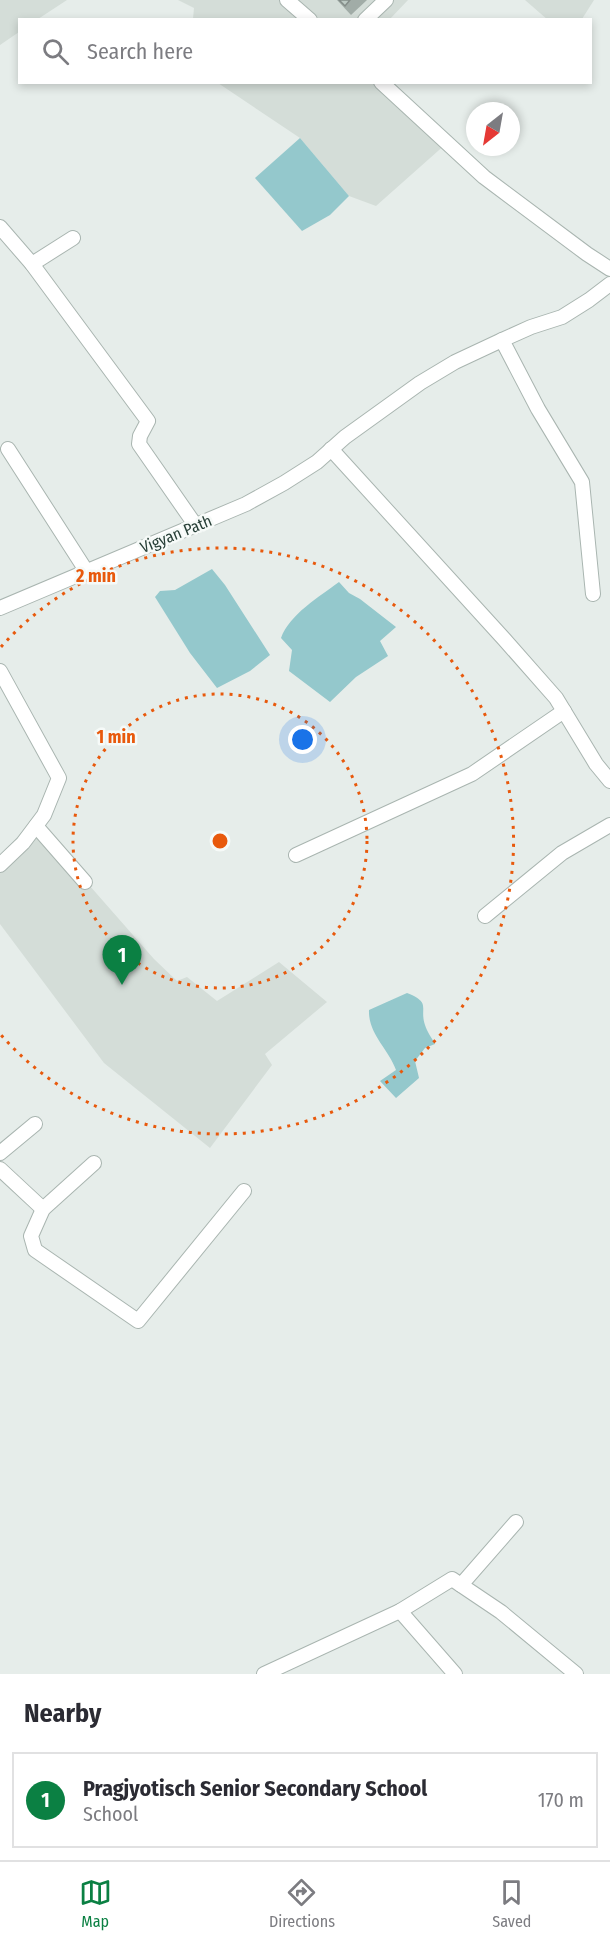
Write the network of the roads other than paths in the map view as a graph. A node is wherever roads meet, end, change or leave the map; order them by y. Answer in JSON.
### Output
{"nodes":[{"id":1,"x":287,"y":0,"type":"edge"},
{"id":2,"x":386,"y":0,"type":"edge"},
{"id":3,"x":308,"y":18,"type":"edge"},
{"id":4,"x":367,"y":18,"type":"edge"},
{"id":5,"x":383,"y":84,"type":"edge"},
{"id":6,"x":0,"y":227,"type":"edge"},
{"id":7,"x":73,"y":238,"type":"dead end"},
{"id":8,"x":32,"y":264,"type":"junction"},
{"id":9,"x":610,"y":269,"type":"edge"},
{"id":10,"x":610,"y":284,"type":"edge"},
{"id":11,"x":502,"y":340,"type":"junction"},
{"id":12,"x":8,"y":449,"type":"dead end"},
{"id":13,"x":331,"y":449,"type":"junction"},
{"id":14,"x":196,"y":526,"type":"junction"},
{"id":15,"x":87,"y":572,"type":"junction"},
{"id":16,"x":593,"y":594,"type":"dead end"},
{"id":17,"x":0,"y":608,"type":"edge"},
{"id":18,"x":0,"y":670,"type":"edge"},
{"id":19,"x":564,"y":711,"type":"junction"},
{"id":20,"x":610,"y":781,"type":"edge"},
{"id":21,"x":610,"y":825,"type":"edge"},
{"id":22,"x":36,"y":826,"type":"junction"},
{"id":23,"x":296,"y":855,"type":"dead end"},
{"id":24,"x":0,"y":865,"type":"edge"},
{"id":25,"x":85,"y":882,"type":"dead end"},
{"id":26,"x":485,"y":916,"type":"dead end"},
{"id":27,"x":35,"y":1124,"type":"dead end"},
{"id":28,"x":0,"y":1153,"type":"edge"},
{"id":29,"x":94,"y":1163,"type":"dead end"},
{"id":30,"x":0,"y":1169,"type":"edge"},
{"id":31,"x":244,"y":1191,"type":"dead end"},
{"id":32,"x":43,"y":1209,"type":"junction"},
{"id":33,"x":516,"y":1522,"type":"dead end"},
{"id":34,"x":461,"y":1586,"type":"junction"},
{"id":35,"x":400,"y":1611,"type":"junction"},
{"id":36,"x":264,"y":1674,"type":"edge"},
{"id":37,"x":455,"y":1674,"type":"edge"},
{"id":38,"x":576,"y":1674,"type":"edge"}],
"edges":[{"from":1,"to":3,"type":"street"},
{"from":2,"to":4,"type":"street"},
{"from":5,"to":9,"type":"street"},
{"from":6,"to":8,"type":"street"},
{"from":7,"to":8,"type":"street"},
{"from":8,"to":14,"type":"street"},
{"from":10,"to":11,"type":"street","name":"Vigyan Path"},
{"from":11,"to":13,"type":"street","name":"Vigyan Path"},
{"from":11,"to":16,"type":"street"},
{"from":12,"to":15,"type":"street"},
{"from":13,"to":14,"type":"street","name":"Vigyan Path"},
{"from":13,"to":19,"type":"street"},
{"from":14,"to":15,"type":"street","name":"Vigyan Path"},
{"from":15,"to":17,"type":"street","name":"Vigyan Path"},
{"from":18,"to":22,"type":"street"},
{"from":19,"to":20,"type":"street"},
{"from":19,"to":23,"type":"street"},
{"from":21,"to":26,"type":"street"},
{"from":22,"to":24,"type":"street"},
{"from":22,"to":25,"type":"street"},
{"from":27,"to":28,"type":"street"},
{"from":29,"to":32,"type":"street"},
{"from":30,"to":32,"type":"street"},
{"from":31,"to":32,"type":"street"},
{"from":33,"to":34,"type":"street"},
{"from":34,"to":35,"type":"street"},
{"from":34,"to":38,"type":"street"},
{"from":35,"to":36,"type":"street"},
{"from":35,"to":37,"type":"street"}]}
